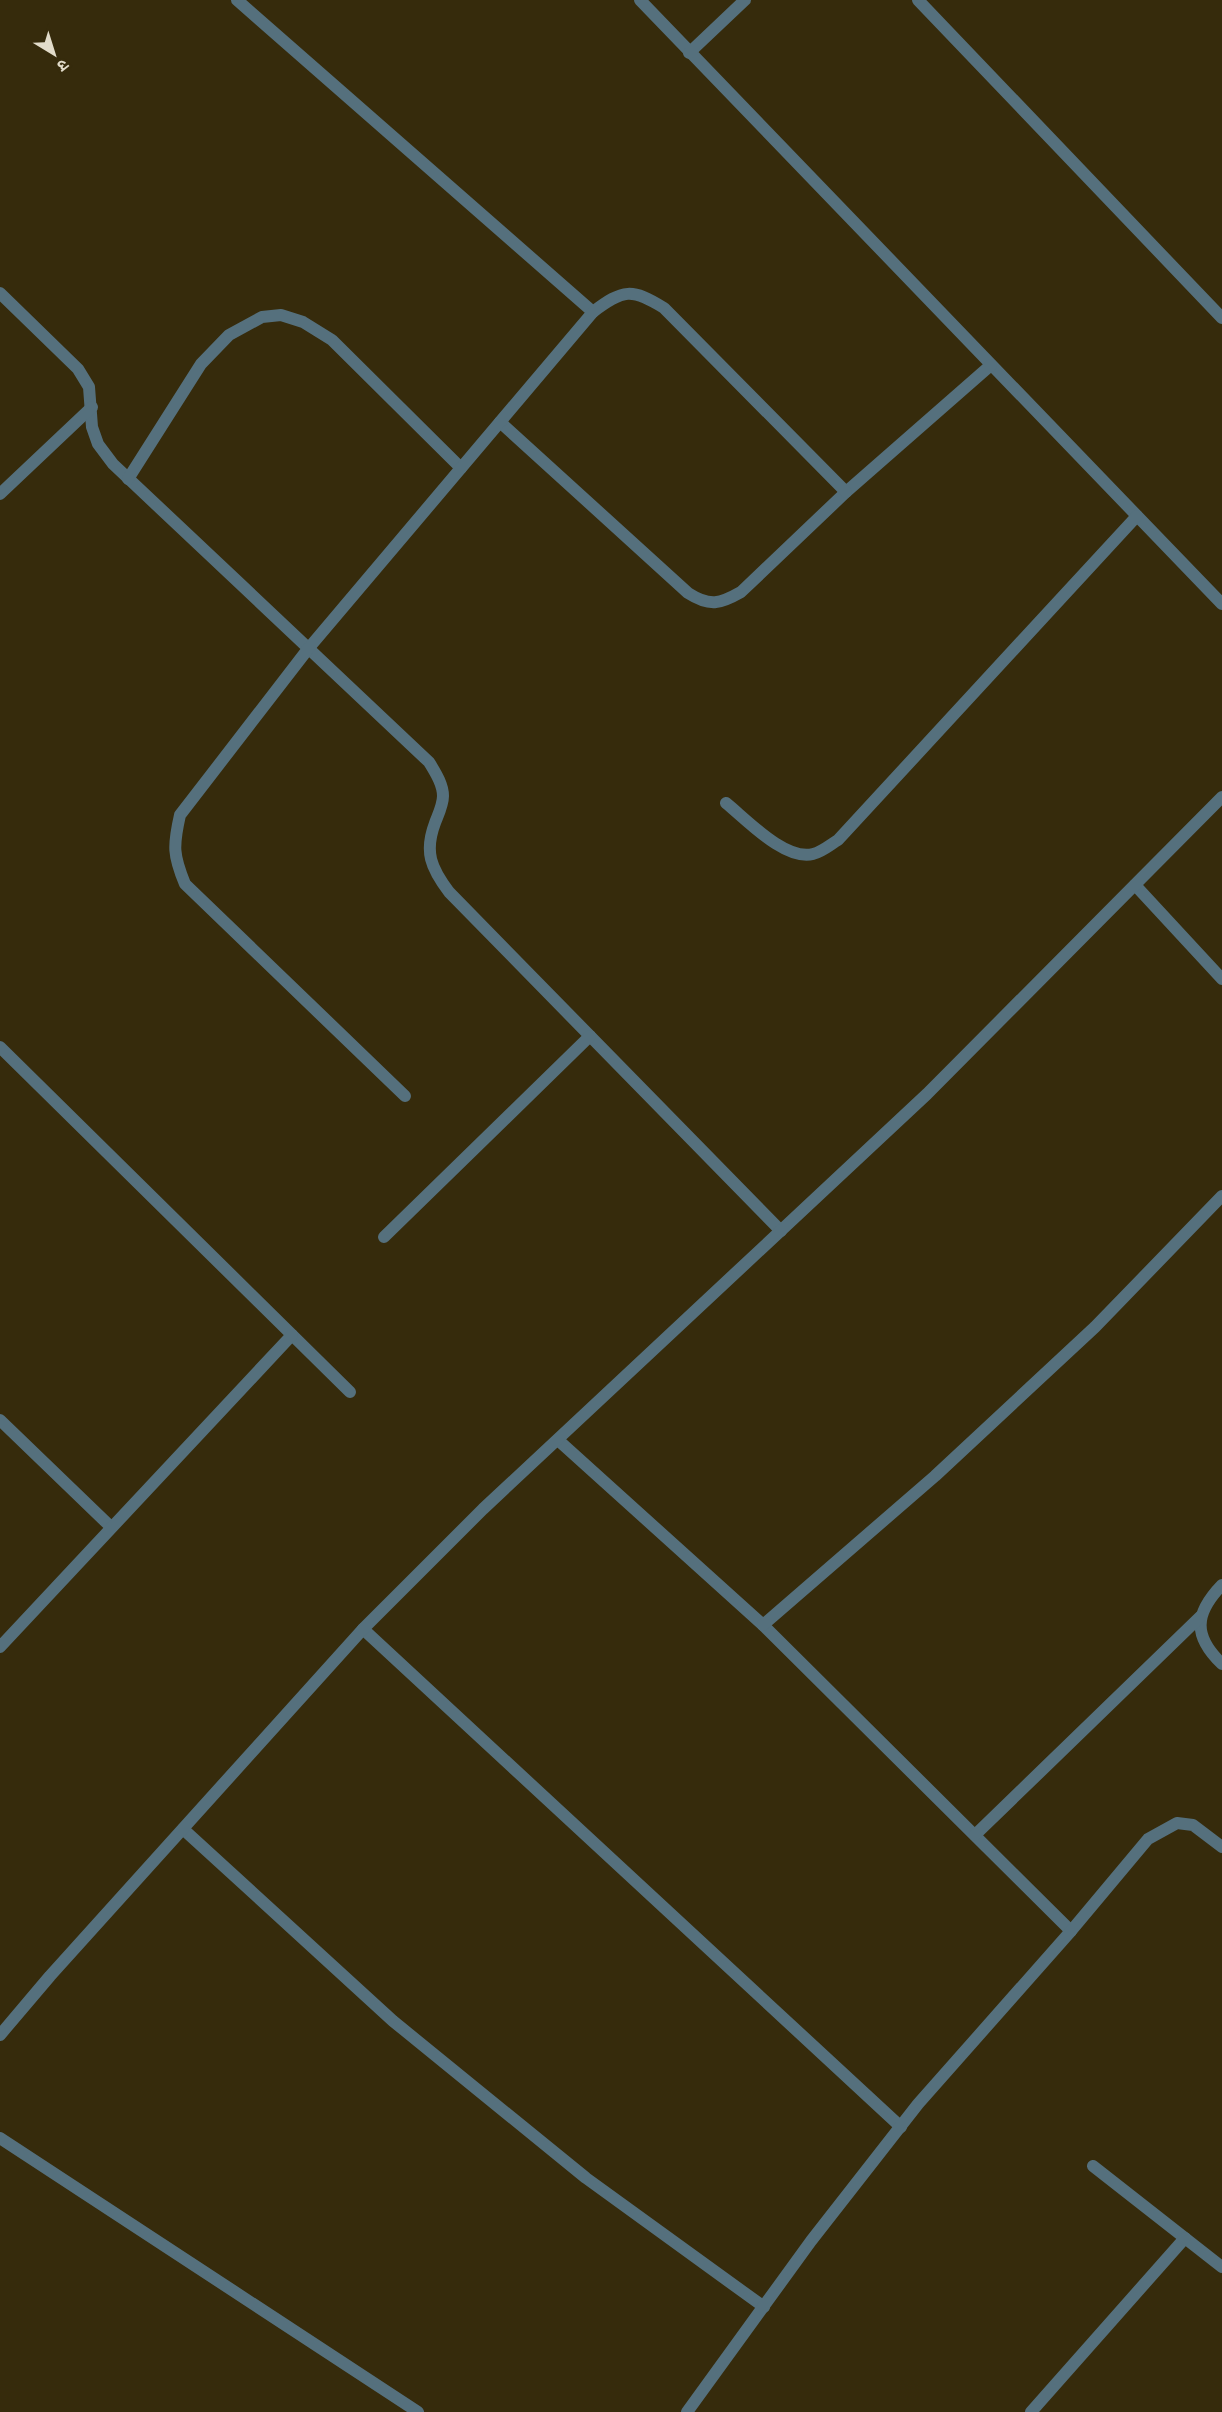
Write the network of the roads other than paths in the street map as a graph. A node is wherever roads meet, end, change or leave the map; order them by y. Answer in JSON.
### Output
{"nodes":[{"id":1,"x":237,"y":0,"type":"edge"},
{"id":2,"x":640,"y":0,"type":"edge"},
{"id":3,"x":745,"y":0,"type":"edge"},
{"id":4,"x":918,"y":0,"type":"edge"},
{"id":5,"x":689,"y":53,"type":"junction"},
{"id":6,"x":0,"y":293,"type":"edge"},
{"id":7,"x":593,"y":312,"type":"junction"},
{"id":8,"x":1222,"y":318,"type":"edge"},
{"id":9,"x":991,"y":365,"type":"junction"},
{"id":10,"x":92,"y":407,"type":"junction"},
{"id":11,"x":500,"y":422,"type":"junction"},
{"id":12,"x":461,"y":468,"type":"junction"},
{"id":13,"x":128,"y":480,"type":"junction"},
{"id":14,"x":846,"y":492,"type":"junction"},
{"id":15,"x":0,"y":494,"type":"edge"},
{"id":16,"x":1137,"y":516,"type":"junction"},
{"id":17,"x":1222,"y":604,"type":"edge"},
{"id":18,"x":308,"y":649,"type":"junction"},
{"id":19,"x":1222,"y":797,"type":"edge"},
{"id":20,"x":726,"y":803,"type":"dead end"},
{"id":21,"x":1135,"y":885,"type":"junction"},
{"id":22,"x":1222,"y":979,"type":"edge"},
{"id":23,"x":590,"y":1036,"type":"junction"},
{"id":24,"x":0,"y":1047,"type":"edge"},
{"id":25,"x":405,"y":1096,"type":"dead end"},
{"id":26,"x":1222,"y":1196,"type":"edge"},
{"id":27,"x":781,"y":1231,"type":"junction"},
{"id":28,"x":384,"y":1237,"type":"dead end"},
{"id":29,"x":292,"y":1335,"type":"junction"},
{"id":30,"x":350,"y":1392,"type":"dead end"},
{"id":31,"x":0,"y":1420,"type":"edge"},
{"id":32,"x":558,"y":1440,"type":"junction"},
{"id":33,"x":111,"y":1527,"type":"junction"},
{"id":34,"x":1222,"y":1585,"type":"edge"},
{"id":35,"x":1201,"y":1616,"type":"junction"},
{"id":36,"x":763,"y":1625,"type":"junction"},
{"id":37,"x":363,"y":1629,"type":"junction"},
{"id":38,"x":0,"y":1647,"type":"edge"},
{"id":39,"x":1222,"y":1664,"type":"edge"},
{"id":40,"x":183,"y":1829,"type":"junction"},
{"id":41,"x":975,"y":1835,"type":"junction"},
{"id":42,"x":1222,"y":1847,"type":"edge"},
{"id":43,"x":1071,"y":1931,"type":"junction"},
{"id":44,"x":0,"y":2035,"type":"edge"},
{"id":45,"x":901,"y":2127,"type":"junction"},
{"id":46,"x":0,"y":2138,"type":"edge"},
{"id":47,"x":1093,"y":2166,"type":"dead end"},
{"id":48,"x":1185,"y":2238,"type":"junction"},
{"id":49,"x":1222,"y":2267,"type":"edge"},
{"id":50,"x":764,"y":2307,"type":"junction"},
{"id":51,"x":418,"y":2412,"type":"edge"},
{"id":52,"x":687,"y":2412,"type":"edge"},
{"id":53,"x":1031,"y":2412,"type":"edge"}],
"edges":[{"from":1,"to":7,"type":"street"},
{"from":2,"to":5,"type":"street"},
{"from":3,"to":5,"type":"street"},
{"from":4,"to":8,"type":"street"},
{"from":5,"to":9,"type":"street"},
{"from":6,"to":10,"type":"street"},
{"from":7,"to":11,"type":"street"},
{"from":7,"to":14,"type":"street"},
{"from":9,"to":14,"type":"street"},
{"from":9,"to":16,"type":"street"},
{"from":10,"to":13,"type":"street"},
{"from":10,"to":15,"type":"street"},
{"from":11,"to":12,"type":"street"},
{"from":11,"to":14,"type":"street"},
{"from":12,"to":13,"type":"street"},
{"from":12,"to":18,"type":"street"},
{"from":13,"to":18,"type":"street"},
{"from":16,"to":17,"type":"street"},
{"from":16,"to":20,"type":"street"},
{"from":18,"to":23,"type":"street"},
{"from":18,"to":25,"type":"street"},
{"from":19,"to":21,"type":"street"},
{"from":21,"to":22,"type":"street"},
{"from":21,"to":27,"type":"street"},
{"from":23,"to":27,"type":"street"},
{"from":23,"to":28,"type":"street"},
{"from":24,"to":29,"type":"street"},
{"from":26,"to":36,"type":"street"},
{"from":27,"to":32,"type":"street"},
{"from":29,"to":30,"type":"street"},
{"from":29,"to":33,"type":"street"},
{"from":31,"to":33,"type":"street"},
{"from":32,"to":36,"type":"street"},
{"from":32,"to":37,"type":"street"},
{"from":33,"to":38,"type":"street"},
{"from":34,"to":35,"type":"street"},
{"from":35,"to":39,"type":"street"},
{"from":35,"to":41,"type":"street"},
{"from":36,"to":41,"type":"street"},
{"from":37,"to":40,"type":"street"},
{"from":37,"to":45,"type":"street"},
{"from":40,"to":44,"type":"street"},
{"from":40,"to":50,"type":"street"},
{"from":41,"to":43,"type":"street"},
{"from":42,"to":43,"type":"street"},
{"from":43,"to":45,"type":"street"},
{"from":45,"to":50,"type":"street"},
{"from":46,"to":51,"type":"street"},
{"from":47,"to":48,"type":"street"},
{"from":48,"to":49,"type":"street"},
{"from":48,"to":53,"type":"street"},
{"from":50,"to":52,"type":"street"}]}
